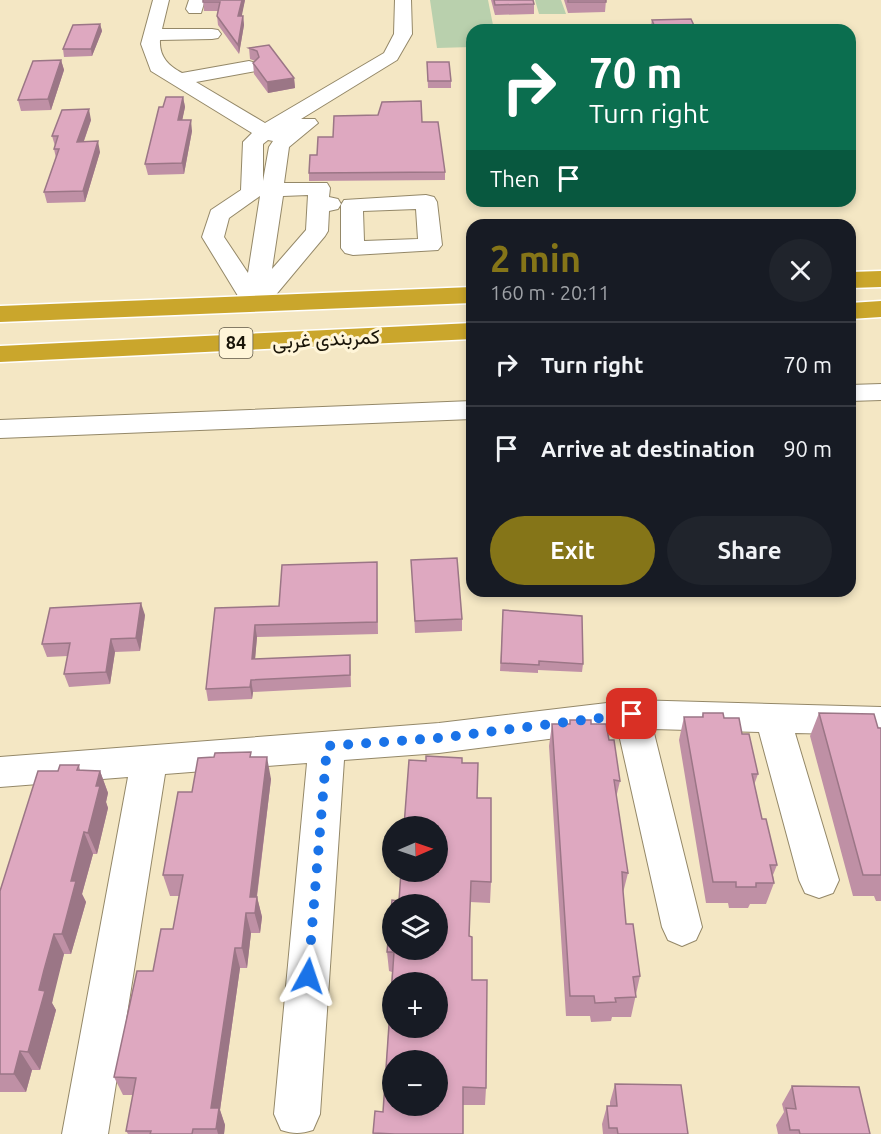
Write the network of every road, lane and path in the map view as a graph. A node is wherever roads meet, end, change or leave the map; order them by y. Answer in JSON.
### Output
{"nodes":[{"id":1,"x":161,"y":0,"type":"edge"},
{"id":2,"x":403,"y":0,"type":"edge"},
{"id":3,"x":417,"y":0,"type":"edge"},
{"id":4,"x":212,"y":34,"type":"dead end"},
{"id":5,"x":152,"y":35,"type":"junction"},
{"id":6,"x":421,"y":44,"type":"dead end"},
{"id":7,"x":409,"y":62,"type":"dead end"},
{"id":8,"x":249,"y":67,"type":"dead end"},
{"id":9,"x":177,"y":80,"type":"junction"},
{"id":10,"x":275,"y":135,"type":"junction"},
{"id":11,"x":261,"y":190,"type":"junction"},
{"id":12,"x":318,"y":205,"type":"junction"},
{"id":13,"x":352,"y":205,"type":"dead end"},
{"id":14,"x":881,"y":279,"type":"edge"},
{"id":15,"x":856,"y":280,"type":"edge"},
{"id":16,"x":466,"y":295,"type":"edge"},
{"id":17,"x":255,"y":304,"type":"junction"},
{"id":18,"x":881,"y":309,"type":"edge"},
{"id":19,"x":856,"y":311,"type":"edge"},
{"id":20,"x":0,"y":314,"type":"edge"},
{"id":21,"x":466,"y":331,"type":"edge"},
{"id":22,"x":0,"y":354,"type":"edge"},
{"id":23,"x":881,"y":392,"type":"edge"},
{"id":24,"x":856,"y":393,"type":"edge"},
{"id":25,"x":881,"y":403,"type":"edge"},
{"id":26,"x":856,"y":404,"type":"edge"},
{"id":27,"x":466,"y":410,"type":"edge"},
{"id":28,"x":466,"y":420,"type":"edge"},
{"id":29,"x":0,"y":429,"type":"edge"},
{"id":30,"x":0,"y":439,"type":"edge"},
{"id":31,"x":632,"y":714,"type":"junction"},
{"id":32,"x":773,"y":718,"type":"junction"},
{"id":33,"x":881,"y":721,"type":"edge"},
{"id":34,"x":327,"y":746,"type":"junction"},
{"id":35,"x":149,"y":760,"type":"junction"},
{"id":36,"x":1,"y":776,"type":"edge"},
{"id":37,"x":819,"y":880,"type":"dead end"},
{"id":38,"x":682,"y":927,"type":"dead end"},
{"id":39,"x":297,"y":1114,"type":"dead end"},
{"id":40,"x":85,"y":1134,"type":"edge"}],
"edges":[{"from":1,"to":5,"type":"street"},
{"from":2,"to":10,"type":"street"},
{"from":3,"to":6,"type":"street"},
{"from":4,"to":5,"type":"street"},
{"from":5,"to":9,"type":"street"},
{"from":7,"to":10,"type":"street"},
{"from":8,"to":9,"type":"street"},
{"from":9,"to":10,"type":"street"},
{"from":10,"to":11,"type":"street"},
{"from":11,"to":12,"type":"street"},
{"from":11,"to":17,"type":"street"},
{"from":11,"to":17,"type":"street"},
{"from":12,"to":13,"type":"street"},
{"from":12,"to":17,"type":"street"},
{"from":14,"to":15,"type":"highway"},
{"from":16,"to":17,"type":"highway","name":"کمربندی غربی","number":"84"},
{"from":17,"to":20,"type":"highway","name":"کمربندی غربی","number":"84"},
{"from":18,"to":19,"type":"highway"},
{"from":21,"to":22,"type":"highway","name":"کمربندی غربی","number":"84"},
{"from":23,"to":24,"type":"street"},
{"from":25,"to":26,"type":"street"},
{"from":27,"to":29,"type":"street"},
{"from":28,"to":30,"type":"street"},
{"from":31,"to":32,"type":"street"},
{"from":31,"to":34,"type":"street"},
{"from":31,"to":38,"type":"street"},
{"from":32,"to":33,"type":"street"},
{"from":32,"to":37,"type":"street"},
{"from":34,"to":35,"type":"street"},
{"from":34,"to":39,"type":"street"},
{"from":35,"to":36,"type":"street"},
{"from":35,"to":40,"type":"street"}]}
